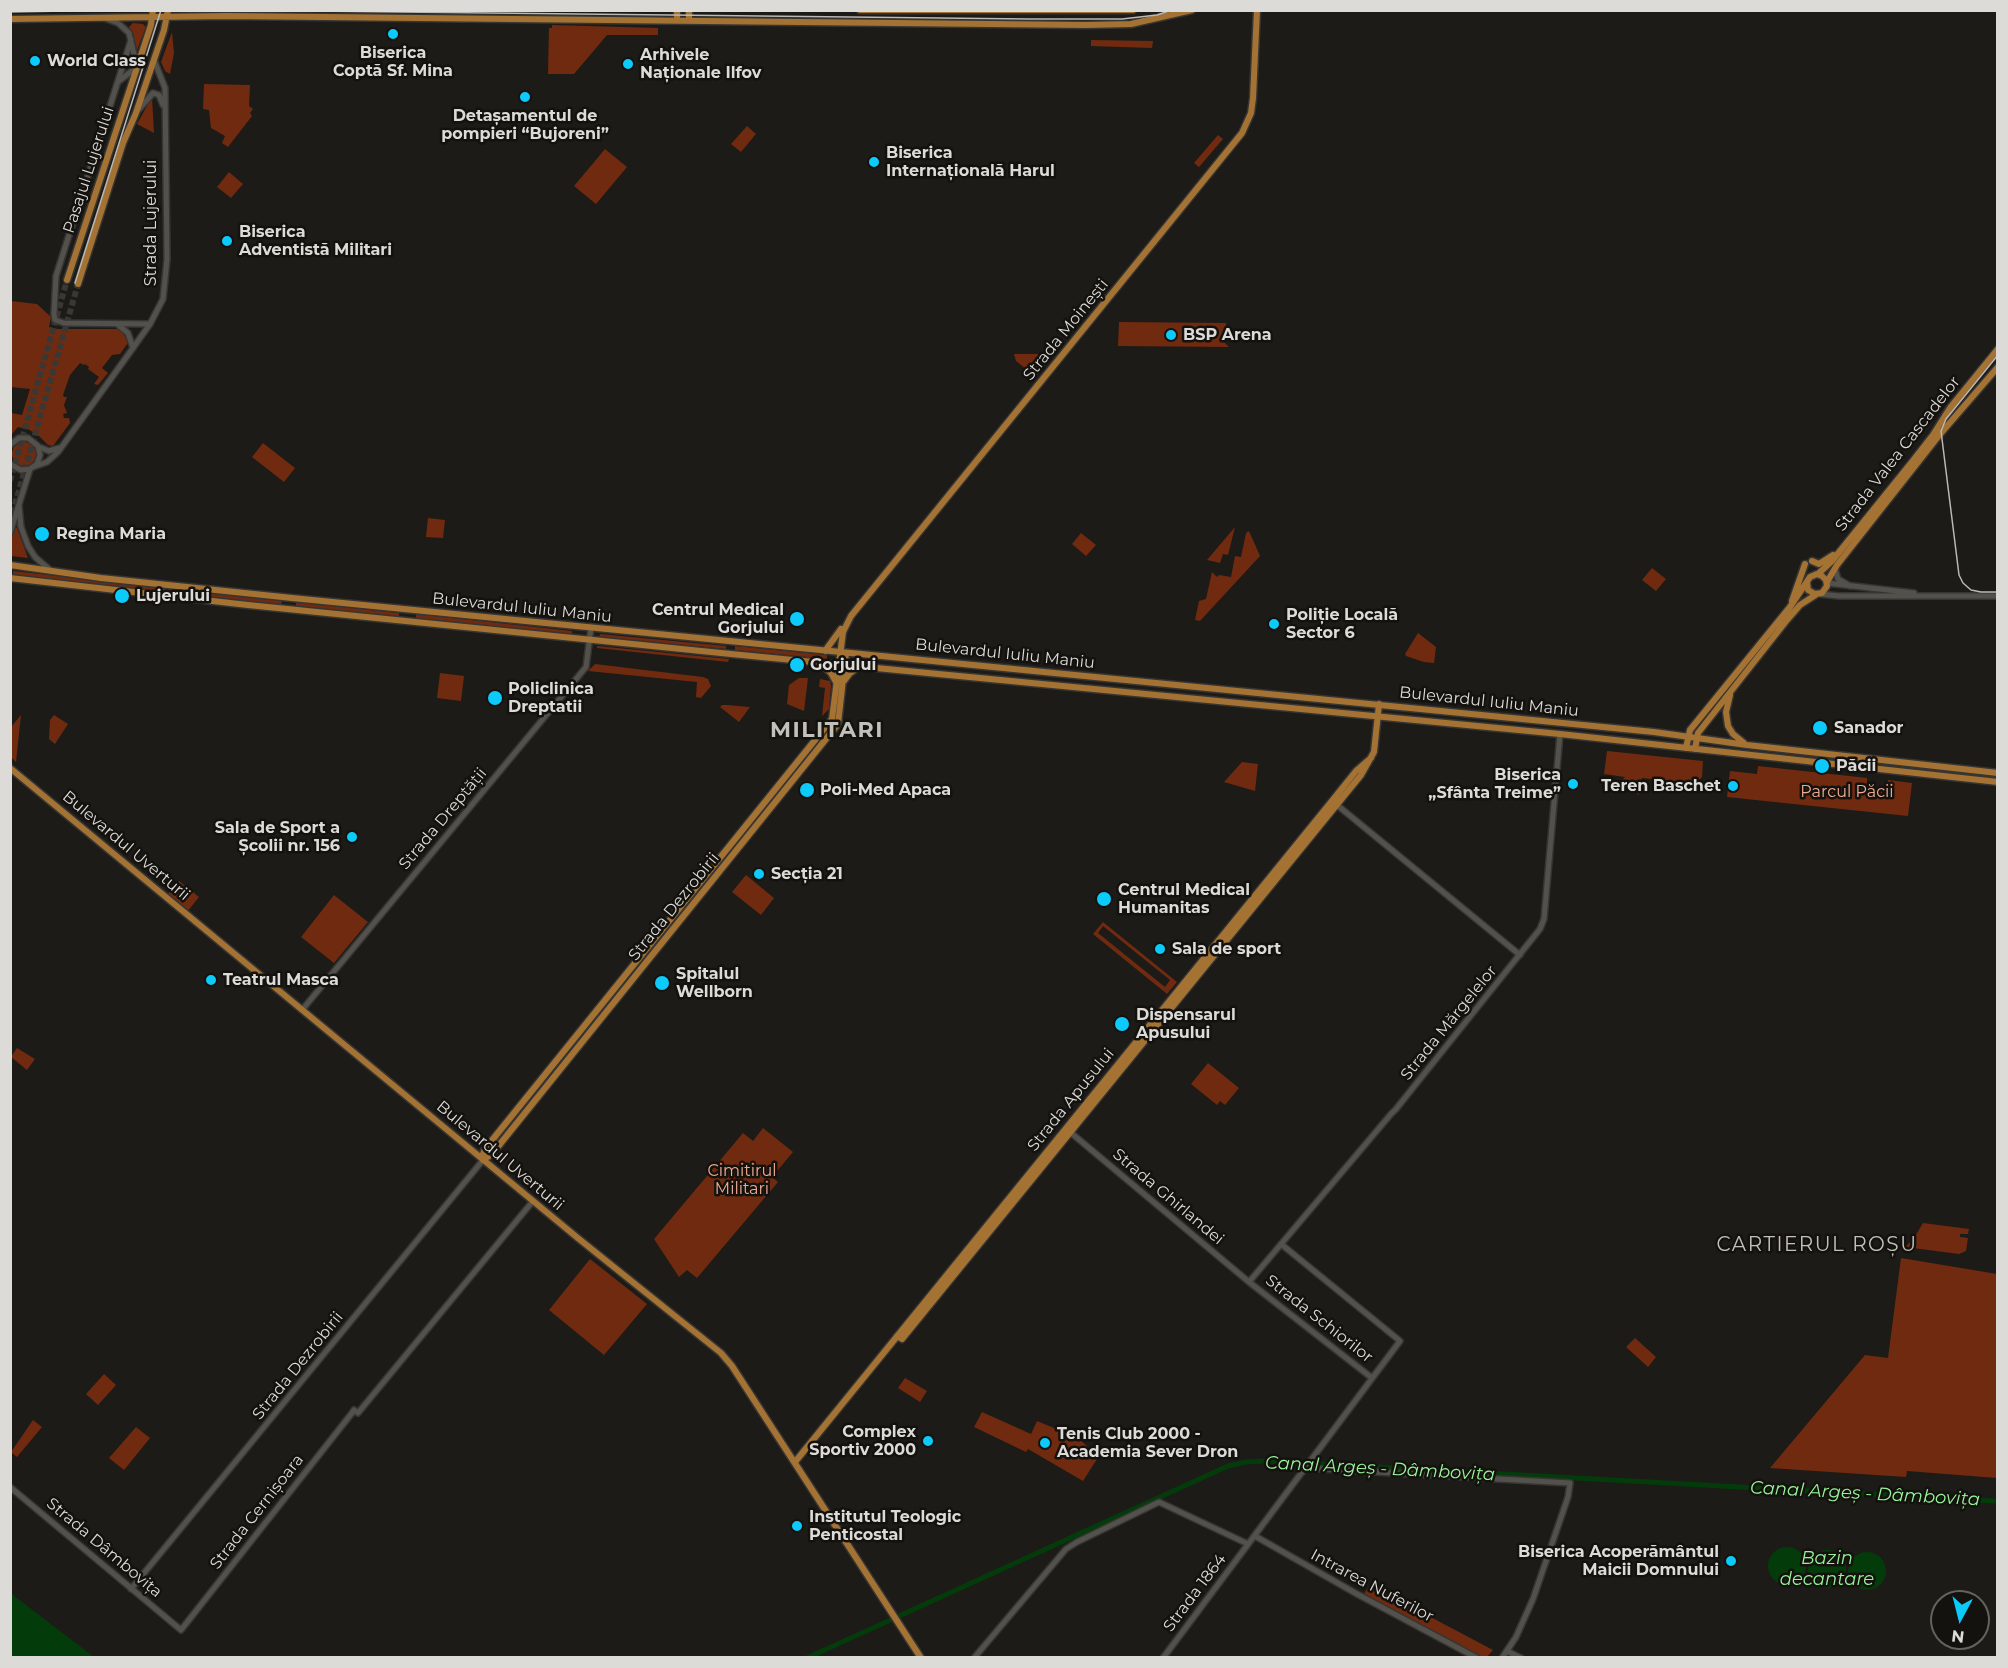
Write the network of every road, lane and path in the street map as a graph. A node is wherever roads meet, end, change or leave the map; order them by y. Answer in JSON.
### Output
{"nodes":[{"id":1,"x":677,"y":10,"type":"edge"},
{"id":2,"x":689,"y":10,"type":"edge"},
{"id":3,"x":860,"y":10,"type":"edge"},
{"id":4,"x":1157,"y":10,"type":"edge"},
{"id":5,"x":1192,"y":10,"type":"edge"},
{"id":6,"x":1257,"y":10,"type":"edge"},
{"id":7,"x":1131,"y":11,"type":"edge"},
{"id":8,"x":153,"y":14,"type":"edge"},
{"id":9,"x":168,"y":14,"type":"edge"},
{"id":10,"x":310,"y":14,"type":"edge"},
{"id":11,"x":102,"y":18,"type":"junction"},
{"id":12,"x":1162,"y":18,"type":"junction"},
{"id":13,"x":10,"y":19,"type":"edge"},
{"id":14,"x":676,"y":20,"type":"junction"},
{"id":15,"x":689,"y":21,"type":"junction"},
{"id":16,"x":1131,"y":24,"type":"junction"},
{"id":17,"x":131,"y":40,"type":"junction"},
{"id":18,"x":154,"y":60,"type":"junction"},
{"id":19,"x":136,"y":67,"type":"junction"},
{"id":20,"x":119,"y":81,"type":"junction"},
{"id":21,"x":164,"y":110,"type":"junction"},
{"id":22,"x":136,"y":113,"type":"junction"},
{"id":23,"x":67,"y":280,"type":"tunnel mouth"},
{"id":24,"x":78,"y":284,"type":"tunnel mouth"},
{"id":25,"x":115,"y":323,"type":"junction"},
{"id":26,"x":150,"y":324,"type":"junction"},
{"id":27,"x":133,"y":348,"type":"junction"},
{"id":28,"x":1998,"y":349,"type":"edge"},
{"id":29,"x":1998,"y":367,"type":"edge"},
{"id":30,"x":10,"y":445,"type":"edge"},
{"id":31,"x":38,"y":446,"type":"junction"},
{"id":32,"x":60,"y":448,"type":"junction"},
{"id":33,"x":11,"y":467,"type":"edge"},
{"id":34,"x":31,"y":468,"type":"junction"},
{"id":35,"x":19,"y":506,"type":"junction"},
{"id":36,"x":10,"y":533,"type":"edge"},
{"id":37,"x":1843,"y":548,"type":"junction"},
{"id":38,"x":10,"y":565,"type":"edge"},
{"id":39,"x":1834,"y":568,"type":"junction"},
{"id":40,"x":52,"y":571,"type":"junction"},
{"id":41,"x":1818,"y":574,"type":"junction"},
{"id":42,"x":10,"y":578,"type":"edge"},
{"id":43,"x":24,"y":580,"type":"junction"},
{"id":44,"x":1807,"y":582,"type":"junction"},
{"id":45,"x":1827,"y":583,"type":"junction"},
{"id":46,"x":10,"y":585,"type":"edge"},
{"id":47,"x":1854,"y":587,"type":"junction"},
{"id":48,"x":1819,"y":594,"type":"junction"},
{"id":49,"x":1915,"y":595,"type":"junction"},
{"id":50,"x":1998,"y":596,"type":"edge"},
{"id":51,"x":1790,"y":607,"type":"junction"},
{"id":52,"x":846,"y":624,"type":"junction"},
{"id":53,"x":591,"y":628,"type":"junction"},
{"id":54,"x":590,"y":639,"type":"junction"},
{"id":55,"x":825,"y":651,"type":"junction"},
{"id":56,"x":843,"y":652,"type":"junction"},
{"id":57,"x":819,"y":663,"type":"junction"},
{"id":58,"x":842,"y":665,"type":"junction"},
{"id":59,"x":978,"y":665,"type":"junction"},
{"id":60,"x":860,"y":666,"type":"junction"},
{"id":61,"x":977,"y":678,"type":"junction"},
{"id":62,"x":1126,"y":680,"type":"junction"},
{"id":63,"x":840,"y":683,"type":"junction"},
{"id":64,"x":1731,"y":691,"type":"junction"},
{"id":65,"x":1125,"y":692,"type":"junction"},
{"id":66,"x":1379,"y":704,"type":"junction"},
{"id":67,"x":1378,"y":715,"type":"junction"},
{"id":68,"x":1560,"y":734,"type":"junction"},
{"id":69,"x":1688,"y":736,"type":"junction"},
{"id":70,"x":1696,"y":737,"type":"junction"},
{"id":71,"x":1747,"y":745,"type":"junction"},
{"id":72,"x":1686,"y":748,"type":"junction"},
{"id":73,"x":1695,"y":749,"type":"junction"},
{"id":74,"x":10,"y":768,"type":"edge"},
{"id":75,"x":1998,"y":773,"type":"edge"},
{"id":76,"x":1998,"y":782,"type":"edge"},
{"id":77,"x":1334,"y":803,"type":"junction"},
{"id":78,"x":679,"y":909,"type":"junction"},
{"id":79,"x":686,"y":914,"type":"junction"},
{"id":80,"x":1520,"y":955,"type":"junction"},
{"id":81,"x":618,"y":984,"type":"junction"},
{"id":82,"x":624,"y":990,"type":"junction"},
{"id":83,"x":302,"y":1010,"type":"junction"},
{"id":84,"x":1067,"y":1130,"type":"junction"},
{"id":85,"x":483,"y":1160,"type":"junction"},
{"id":86,"x":533,"y":1200,"type":"junction"},
{"id":87,"x":1281,"y":1244,"type":"junction"},
{"id":88,"x":1249,"y":1282,"type":"junction"},
{"id":89,"x":933,"y":1301,"type":"junction"},
{"id":90,"x":924,"y":1302,"type":"junction"},
{"id":91,"x":900,"y":1338,"type":"junction"},
{"id":92,"x":1372,"y":1378,"type":"junction"},
{"id":93,"x":795,"y":1462,"type":"junction"},
{"id":94,"x":1305,"y":1468,"type":"junction"},
{"id":95,"x":10,"y":1487,"type":"edge"},
{"id":96,"x":1254,"y":1536,"type":"junction"},
{"id":97,"x":1248,"y":1544,"type":"junction"},
{"id":98,"x":131,"y":1589,"type":"junction"},
{"id":99,"x":181,"y":1630,"type":"joint"},
{"id":100,"x":1507,"y":1651,"type":"junction"},
{"id":101,"x":921,"y":1658,"type":"edge"},
{"id":102,"x":974,"y":1658,"type":"edge"},
{"id":103,"x":1163,"y":1658,"type":"edge"},
{"id":104,"x":1477,"y":1658,"type":"edge"},
{"id":105,"x":1502,"y":1658,"type":"edge"},
{"id":106,"x":1521,"y":1658,"type":"edge"}],
"edges":[{"from":1,"to":14,"type":"main road"},
{"from":2,"to":15,"type":"main road"},
{"from":3,"to":7,"type":"main road"},
{"from":4,"to":12,"type":"main road"},
{"from":5,"to":12,"type":"main road"},
{"from":6,"to":52,"type":"main road","name":"Strada Moinești"},
{"from":7,"to":16,"type":"main road"},
{"from":8,"to":9,"type":"main road"},
{"from":8,"to":11,"type":"main road"},
{"from":8,"to":19,"type":"main road"},
{"from":9,"to":10,"type":"main road"},
{"from":9,"to":18,"type":"main road"},
{"from":10,"to":14,"type":"main road"},
{"from":11,"to":13,"type":"main road"},
{"from":11,"to":17,"type":"street"},
{"from":12,"to":16,"type":"main road"},
{"from":14,"to":15,"type":"main road"},
{"from":15,"to":16,"type":"main road"},
{"from":17,"to":19,"type":"street"},
{"from":17,"to":20,"type":"street"},
{"from":18,"to":21,"type":"street","name":"Strada Lujerului"},
{"from":18,"to":22,"type":"main road","name":"Pasajul Lujerului"},
{"from":19,"to":20,"type":"street"},
{"from":19,"to":23,"type":"main road","name":"Pasajul Lujerului"},
{"from":20,"to":25,"type":"street"},
{"from":21,"to":22,"type":"street"},
{"from":21,"to":26,"type":"street","name":"Strada Lujerului"},
{"from":22,"to":24,"type":"main road","name":"Pasajul Lujerului"},
{"from":25,"to":26,"type":"street"},
{"from":25,"to":27,"type":"street"},
{"from":26,"to":27,"type":"street","name":"Strada Lujerului"},
{"from":27,"to":32,"type":"street","name":"Strada Lujerului"},
{"from":28,"to":37,"type":"main road","name":"Strada Valea Cascadelor"},
{"from":29,"to":39,"type":"main road","name":"Strada Valea Cascadelor"},
{"from":30,"to":31,"type":"street"},
{"from":31,"to":32,"type":"street"},
{"from":31,"to":34,"type":"street"},
{"from":32,"to":34,"type":"street","name":"Strada Lujerului"},
{"from":33,"to":34,"type":"street"},
{"from":34,"to":35,"type":"street"},
{"from":35,"to":36,"type":"street"},
{"from":35,"to":40,"type":"street"},
{"from":37,"to":41,"type":"main road","name":"Strada Valea Cascadelor"},
{"from":37,"to":51,"type":"main road"},
{"from":38,"to":40,"type":"main road","name":"Bulevardul Iuliu Maniu"},
{"from":39,"to":45,"type":"main road","name":"Strada Valea Cascadelor"},
{"from":39,"to":47,"type":"street"},
{"from":40,"to":53,"type":"main road","name":"Bulevardul Iuliu Maniu"},
{"from":41,"to":44,"type":"main road"},
{"from":41,"to":45,"type":"main road"},
{"from":42,"to":43,"type":"main road","name":"Bulevardul Iuliu Maniu"},
{"from":43,"to":46,"type":"main road"},
{"from":43,"to":54,"type":"main road","name":"Bulevardul Iuliu Maniu"},
{"from":44,"to":48,"type":"main road"},
{"from":44,"to":51,"type":"main road"},
{"from":45,"to":47,"type":"street"},
{"from":45,"to":48,"type":"main road"},
{"from":47,"to":49,"type":"street"},
{"from":48,"to":49,"type":"street"},
{"from":48,"to":64,"type":"main road"},
{"from":49,"to":50,"type":"street"},
{"from":51,"to":69,"type":"main road"},
{"from":52,"to":55,"type":"main road"},
{"from":52,"to":56,"type":"main road","name":"Strada Moinești"},
{"from":53,"to":54,"type":"street","name":"Strada Dreptății"},
{"from":53,"to":55,"type":"main road","name":"Bulevardul Iuliu Maniu"},
{"from":54,"to":57,"type":"main road","name":"Bulevardul Iuliu Maniu"},
{"from":54,"to":83,"type":"street","name":"Strada Dreptății"},
{"from":55,"to":56,"type":"main road","name":"Bulevardul Iuliu Maniu"},
{"from":56,"to":58,"type":"main road","name":"Strada Dezrobirii"},
{"from":56,"to":59,"type":"main road","name":"Bulevardul Iuliu Maniu"},
{"from":57,"to":58,"type":"main road","name":"Bulevardul Iuliu Maniu"},
{"from":57,"to":63,"type":"main road"},
{"from":58,"to":60,"type":"main road","name":"Bulevardul Iuliu Maniu"},
{"from":58,"to":63,"type":"main road","name":"Strada Dezrobirii"},
{"from":59,"to":61,"type":"main road"},
{"from":59,"to":62,"type":"main road","name":"Bulevardul Iuliu Maniu"},
{"from":60,"to":61,"type":"main road","name":"Bulevardul Iuliu Maniu"},
{"from":60,"to":63,"type":"main road"},
{"from":61,"to":65,"type":"main road","name":"Bulevardul Iuliu Maniu"},
{"from":62,"to":65,"type":"main road"},
{"from":62,"to":66,"type":"main road","name":"Bulevardul Iuliu Maniu"},
{"from":63,"to":78,"type":"main road","name":"Strada Dezrobirii"},
{"from":63,"to":79,"type":"main road","name":"Strada Dezrobirii"},
{"from":64,"to":70,"type":"main road"},
{"from":64,"to":71,"type":"main road"},
{"from":65,"to":67,"type":"main road","name":"Bulevardul Iuliu Maniu"},
{"from":66,"to":67,"type":"main road","name":"Strada Apusului"},
{"from":66,"to":69,"type":"main road","name":"Bulevardul Iuliu Maniu"},
{"from":67,"to":68,"type":"main road","name":"Bulevardul Iuliu Maniu"},
{"from":67,"to":77,"type":"main road","name":"Strada Apusului"},
{"from":68,"to":72,"type":"main road","name":"Bulevardul Iuliu Maniu"},
{"from":68,"to":80,"type":"street","name":"Strada Mărgelelor"},
{"from":69,"to":70,"type":"main road","name":"Bulevardul Iuliu Maniu"},
{"from":69,"to":72,"type":"main road"},
{"from":70,"to":71,"type":"main road","name":"Bulevardul Iuliu Maniu"},
{"from":70,"to":73,"type":"main road"},
{"from":71,"to":75,"type":"main road","name":"Bulevardul Iuliu Maniu"},
{"from":72,"to":73,"type":"main road","name":"Bulevardul Iuliu Maniu"},
{"from":73,"to":76,"type":"main road","name":"Bulevardul Iuliu Maniu"},
{"from":74,"to":83,"type":"main road","name":"Bulevardul Uverturii"},
{"from":77,"to":80,"type":"street"},
{"from":77,"to":84,"type":"main road","name":"Strada Apusului"},
{"from":78,"to":79,"type":"main road"},
{"from":78,"to":81,"type":"main road","name":"Strada Dezrobirii"},
{"from":79,"to":82,"type":"main road","name":"Strada Dezrobirii"},
{"from":80,"to":87,"type":"street","name":"Strada Mărgelelor"},
{"from":81,"to":82,"type":"main road"},
{"from":81,"to":85,"type":"main road","name":"Strada Dezrobirii"},
{"from":82,"to":85,"type":"main road","name":"Strada Dezrobirii"},
{"from":83,"to":85,"type":"main road","name":"Bulevardul Uverturii"},
{"from":84,"to":88,"type":"street","name":"Strada Ghirlandei"},
{"from":84,"to":89,"type":"main road","name":"Strada Apusului"},
{"from":84,"to":90,"type":"main road","name":"Strada Apusului"},
{"from":85,"to":86,"type":"main road","name":"Bulevardul Uverturii"},
{"from":85,"to":98,"type":"street","name":"Strada Dezrobirii"},
{"from":86,"to":93,"type":"main road","name":"Bulevardul Uverturii"},
{"from":86,"to":99,"type":"street","name":"Strada Cernișoara"},
{"from":87,"to":88,"type":"street","name":"Strada Mărgelelor"},
{"from":87,"to":92,"type":"street","name":"Strada 1864"},
{"from":88,"to":92,"type":"street","name":"Strada Schiorilor"},
{"from":89,"to":90,"type":"main road"},
{"from":89,"to":91,"type":"main road","name":"Strada Apusului"},
{"from":90,"to":91,"type":"main road","name":"Strada Apusului"},
{"from":91,"to":93,"type":"main road","name":"Strada Apusului"},
{"from":92,"to":94,"type":"street","name":"Strada 1864"},
{"from":93,"to":101,"type":"main road","name":"Bulevardul Uverturii"},
{"from":94,"to":96,"type":"street","name":"Strada 1864"},
{"from":94,"to":100,"type":"street"},
{"from":95,"to":98,"type":"street","name":"Strada Dâmbovița"},
{"from":96,"to":97,"type":"street","name":"Strada 1864"},
{"from":96,"to":104,"type":"street","name":"Intrarea Nuferilor"},
{"from":97,"to":102,"type":"street","name":"Strada 1864"},
{"from":97,"to":103,"type":"street","name":"Strada 1864"},
{"from":98,"to":99,"type":"street","name":"Strada Dâmbovița"},
{"from":100,"to":105,"type":"street"},
{"from":100,"to":106,"type":"street"}]}
